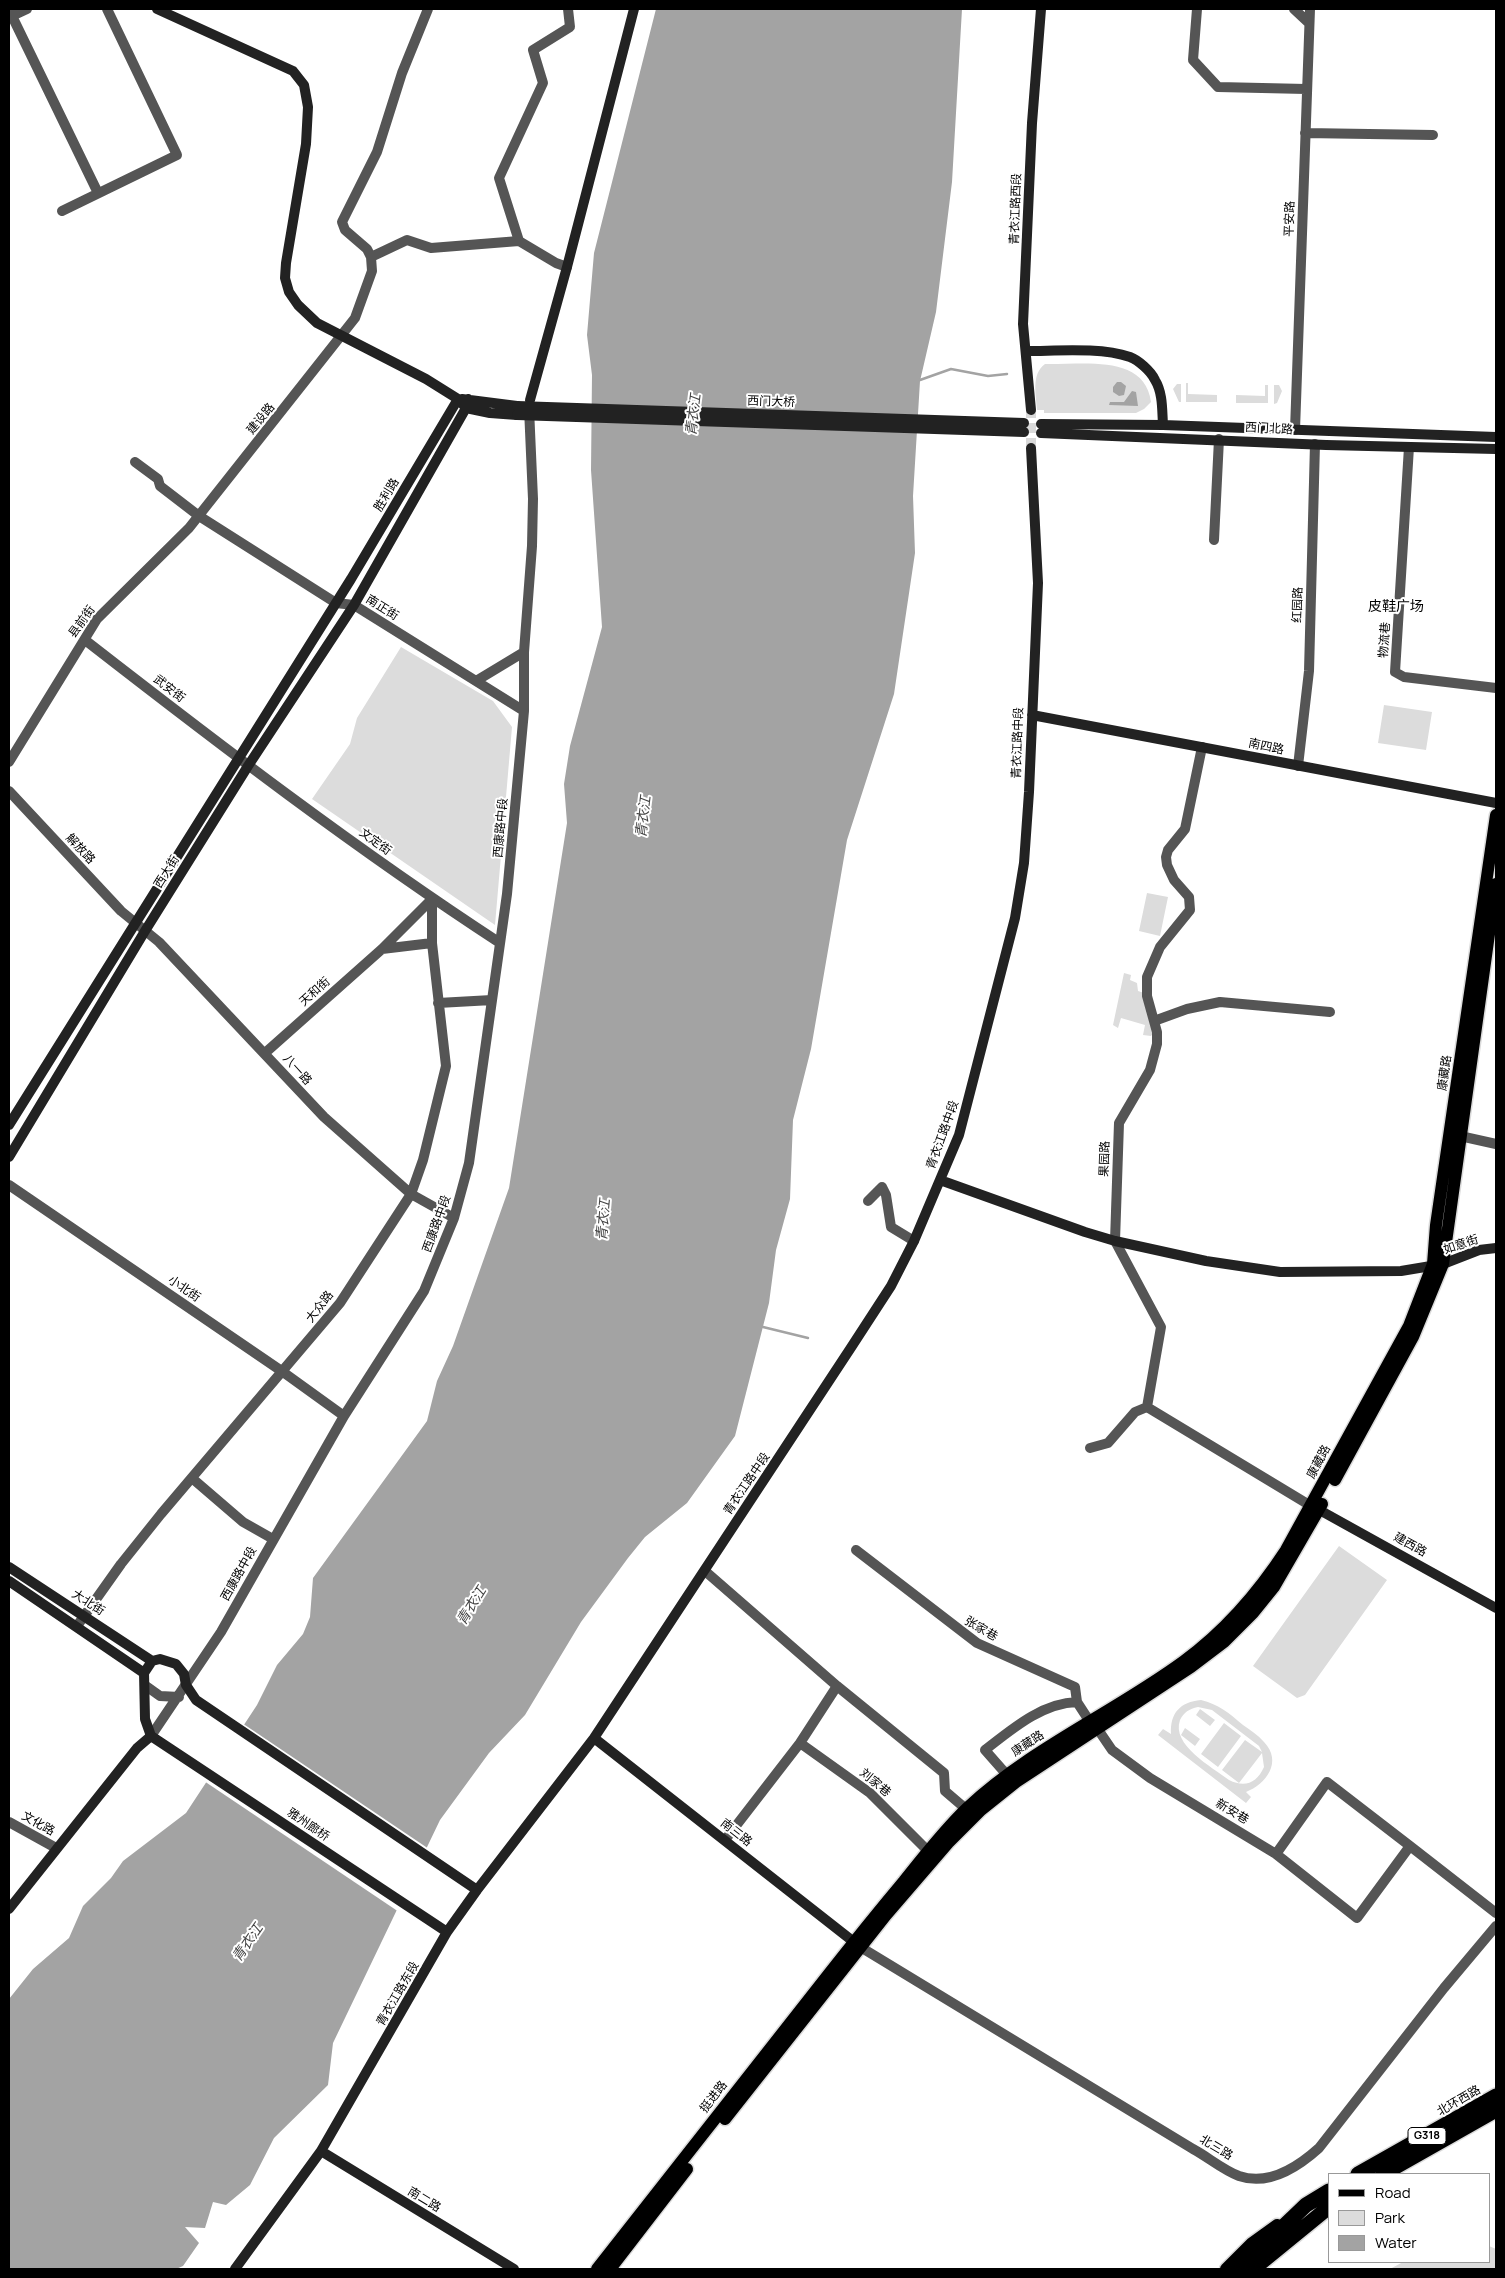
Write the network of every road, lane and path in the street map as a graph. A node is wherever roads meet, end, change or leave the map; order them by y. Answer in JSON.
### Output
{"nodes":[{"id":1,"x":27,"y":9,"type":"edge"},
{"id":2,"x":107,"y":9,"type":"edge"},
{"id":3,"x":157,"y":9,"type":"edge"},
{"id":4,"x":428,"y":9,"type":"edge"},
{"id":5,"x":568,"y":9,"type":"edge"},
{"id":6,"x":634,"y":9,"type":"edge"},
{"id":7,"x":1041,"y":9,"type":"edge"},
{"id":8,"x":1197,"y":9,"type":"edge"},
{"id":9,"x":1294,"y":9,"type":"edge"},
{"id":10,"x":1310,"y":9,"type":"edge"},
{"id":11,"x":11,"y":14,"type":"edge"},
{"id":12,"x":1309,"y":23,"type":"junction"},
{"id":13,"x":1306,"y":89,"type":"junction"},
{"id":14,"x":1304,"y":133,"type":"junction"},
{"id":15,"x":1433,"y":135,"type":"dead end"},
{"id":16,"x":98,"y":193,"type":"junction"},
{"id":17,"x":62,"y":211,"type":"dead end"},
{"id":18,"x":519,"y":241,"type":"junction"},
{"id":19,"x":371,"y":257,"type":"junction"},
{"id":20,"x":567,"y":267,"type":"junction"},
{"id":21,"x":342,"y":337,"type":"junction"},
{"id":22,"x":1026,"y":350,"type":"junction"},
{"id":23,"x":530,"y":400,"type":"joint"},
{"id":24,"x":464,"y":402,"type":"junction"},
{"id":25,"x":1031,"y":410,"type":"tunnel mouth"},
{"id":26,"x":1163,"y":425,"type":"junction"},
{"id":27,"x":1024,"y":428,"type":"dead end"},
{"id":28,"x":1295,"y":430,"type":"junction"},
{"id":29,"x":1496,"y":437,"type":"edge"},
{"id":30,"x":1219,"y":439,"type":"junction"},
{"id":31,"x":1315,"y":444,"type":"junction"},
{"id":32,"x":1409,"y":447,"type":"junction"},
{"id":33,"x":1031,"y":448,"type":"tunnel mouth"},
{"id":34,"x":1496,"y":448,"type":"edge"},
{"id":35,"x":135,"y":462,"type":"dead end"},
{"id":36,"x":199,"y":516,"type":"junction"},
{"id":37,"x":1214,"y":540,"type":"dead end"},
{"id":38,"x":336,"y":603,"type":"junction"},
{"id":39,"x":354,"y":605,"type":"junction"},
{"id":40,"x":85,"y":640,"type":"junction"},
{"id":41,"x":524,"y":652,"type":"junction"},
{"id":42,"x":476,"y":682,"type":"junction"},
{"id":43,"x":1496,"y":688,"type":"edge"},
{"id":44,"x":524,"y":711,"type":"junction"},
{"id":45,"x":1032,"y":715,"type":"junction"},
{"id":46,"x":1202,"y":747,"type":"junction"},
{"id":47,"x":238,"y":758,"type":"junction"},
{"id":48,"x":9,"y":762,"type":"edge"},
{"id":49,"x":248,"y":766,"type":"junction"},
{"id":50,"x":1298,"y":766,"type":"junction"},
{"id":51,"x":9,"y":791,"type":"edge"},
{"id":52,"x":1496,"y":803,"type":"edge"},
{"id":53,"x":1496,"y":815,"type":"edge"},
{"id":54,"x":1496,"y":884,"type":"edge"},
{"id":55,"x":432,"y":899,"type":"junction"},
{"id":56,"x":134,"y":923,"type":"junction"},
{"id":57,"x":145,"y":931,"type":"junction"},
{"id":58,"x":432,"y":943,"type":"junction"},
{"id":59,"x":500,"y":944,"type":"junction"},
{"id":60,"x":382,"y":949,"type":"junction"},
{"id":61,"x":492,"y":1000,"type":"junction"},
{"id":62,"x":438,"y":1003,"type":"junction"},
{"id":63,"x":1330,"y":1012,"type":"dead end"},
{"id":64,"x":1154,"y":1021,"type":"junction"},
{"id":65,"x":265,"y":1053,"type":"junction"},
{"id":66,"x":9,"y":1125,"type":"edge"},
{"id":67,"x":1460,"y":1136,"type":"junction"},
{"id":68,"x":1496,"y":1144,"type":"edge"},
{"id":69,"x":9,"y":1157,"type":"edge"},
{"id":70,"x":940,"y":1180,"type":"junction"},
{"id":71,"x":9,"y":1185,"type":"edge"},
{"id":72,"x":411,"y":1194,"type":"junction"},
{"id":73,"x":868,"y":1201,"type":"dead end"},
{"id":74,"x":454,"y":1218,"type":"junction"},
{"id":75,"x":914,"y":1241,"type":"junction"},
{"id":76,"x":1116,"y":1241,"type":"junction"},
{"id":77,"x":1496,"y":1248,"type":"edge"},
{"id":78,"x":1438,"y":1264,"type":"junction"},
{"id":79,"x":283,"y":1372,"type":"junction"},
{"id":80,"x":1147,"y":1407,"type":"junction"},
{"id":81,"x":344,"y":1416,"type":"junction"},
{"id":82,"x":1090,"y":1448,"type":"dead end"},
{"id":83,"x":192,"y":1479,"type":"junction"},
{"id":84,"x":1315,"y":1507,"type":"junction"},
{"id":85,"x":273,"y":1539,"type":"junction"},
{"id":86,"x":856,"y":1550,"type":"dead end"},
{"id":87,"x":9,"y":1567,"type":"edge"},
{"id":88,"x":705,"y":1571,"type":"junction"},
{"id":89,"x":9,"y":1581,"type":"edge"},
{"id":90,"x":1496,"y":1608,"type":"edge"},
{"id":91,"x":84,"y":1615,"type":"junction"},
{"id":92,"x":78,"y":1626,"type":"junction"},
{"id":93,"x":152,"y":1661,"type":"junction"},
{"id":94,"x":144,"y":1673,"type":"junction"},
{"id":95,"x":186,"y":1685,"type":"junction"},
{"id":96,"x":146,"y":1686,"type":"junction"},
{"id":97,"x":837,"y":1686,"type":"junction"},
{"id":98,"x":179,"y":1697,"type":"junction"},
{"id":99,"x":1077,"y":1702,"type":"junction"},
{"id":100,"x":1093,"y":1725,"type":"junction"},
{"id":101,"x":151,"y":1736,"type":"junction"},
{"id":102,"x":594,"y":1738,"type":"junction"},
{"id":103,"x":800,"y":1743,"type":"junction"},
{"id":104,"x":1007,"y":1775,"type":"junction"},
{"id":105,"x":966,"y":1809,"type":"junction"},
{"id":106,"x":9,"y":1822,"type":"edge"},
{"id":107,"x":725,"y":1840,"type":"junction"},
{"id":108,"x":1410,"y":1846,"type":"junction"},
{"id":109,"x":56,"y":1848,"type":"junction"},
{"id":110,"x":928,"y":1851,"type":"junction"},
{"id":111,"x":1276,"y":1854,"type":"junction"},
{"id":112,"x":477,"y":1890,"type":"junction"},
{"id":113,"x":9,"y":1909,"type":"edge"},
{"id":114,"x":1496,"y":1913,"type":"edge"},
{"id":115,"x":1496,"y":1926,"type":"edge"},
{"id":116,"x":447,"y":1932,"type":"junction"},
{"id":117,"x":858,"y":1945,"type":"junction"},
{"id":118,"x":1496,"y":2096,"type":"edge"},
{"id":119,"x":1496,"y":2110,"type":"edge"},
{"id":120,"x":322,"y":2151,"type":"junction"},
{"id":121,"x":1360,"y":2173,"type":"edge"},
{"id":122,"x":1385,"y":2173,"type":"edge"},
{"id":123,"x":1328,"y":2192,"type":"edge"},
{"id":124,"x":1306,"y":2205,"type":"junction"},
{"id":125,"x":1328,"y":2208,"type":"edge"},
{"id":126,"x":235,"y":2269,"type":"edge"},
{"id":127,"x":514,"y":2269,"type":"edge"},
{"id":128,"x":597,"y":2269,"type":"edge"},
{"id":129,"x":610,"y":2269,"type":"edge"},
{"id":130,"x":1226,"y":2269,"type":"edge"},
{"id":131,"x":1239,"y":2269,"type":"edge"},
{"id":132,"x":1253,"y":2269,"type":"edge"}],
"edges":[{"from":1,"to":11,"type":"street"},
{"from":2,"to":16,"type":"street"},
{"from":3,"to":21,"type":"main road"},
{"from":4,"to":19,"type":"street"},
{"from":5,"to":18,"type":"street"},
{"from":6,"to":20,"type":"main road"},
{"from":7,"to":22,"type":"main road","name":"青衣江路西段"},
{"from":8,"to":13,"type":"street"},
{"from":9,"to":12,"type":"street"},
{"from":10,"to":12,"type":"street","name":"平安路"},
{"from":11,"to":16,"type":"street"},
{"from":12,"to":13,"type":"street","name":"平安路"},
{"from":13,"to":14,"type":"street","name":"平安路"},
{"from":14,"to":15,"type":"street"},
{"from":14,"to":28,"type":"street","name":"平安路"},
{"from":16,"to":17,"type":"street"},
{"from":18,"to":19,"type":"street"},
{"from":18,"to":20,"type":"street"},
{"from":19,"to":21,"type":"street","name":"建设路"},
{"from":20,"to":23,"type":"main road"},
{"from":21,"to":24,"type":"main road"},
{"from":21,"to":36,"type":"street","name":"建设路"},
{"from":22,"to":25,"type":"main road","name":"青衣江路西段"},
{"from":22,"to":26,"type":"main road"},
{"from":23,"to":41,"type":"street","name":"西康路中段"},
{"from":24,"to":27,"type":"main road","name":"西门大桥","bridge":true},
{"from":24,"to":38,"type":"main road","name":"胜利路"},
{"from":24,"to":39,"type":"main road","name":"胜利路"},
{"from":26,"to":28,"type":"main road","name":"西门北路"},
{"from":26,"to":30,"type":"main road","name":"西门北路"},
{"from":28,"to":29,"type":"main road","name":"西门北路"},
{"from":30,"to":31,"type":"main road","name":"西门北路"},
{"from":30,"to":37,"type":"street"},
{"from":31,"to":32,"type":"main road","name":"西门北路"},
{"from":31,"to":50,"type":"street","name":"红园路"},
{"from":32,"to":34,"type":"main road","name":"西门北路"},
{"from":32,"to":43,"type":"street","name":"物流巷"},
{"from":33,"to":45,"type":"main road","name":"青衣江路中段"},
{"from":35,"to":36,"type":"street","name":"南正街"},
{"from":36,"to":38,"type":"street","name":"南正街"},
{"from":36,"to":40,"type":"street","name":"县前街"},
{"from":38,"to":39,"type":"street","name":"南正街"},
{"from":38,"to":47,"type":"main road","name":"西大街"},
{"from":39,"to":42,"type":"street","name":"南正街"},
{"from":39,"to":49,"type":"main road","name":"西大街"},
{"from":40,"to":47,"type":"street","name":"武安街"},
{"from":40,"to":48,"type":"street","name":"县前街"},
{"from":41,"to":42,"type":"street"},
{"from":41,"to":44,"type":"street","name":"西康路中段"},
{"from":42,"to":44,"type":"street","name":"南正街"},
{"from":44,"to":59,"type":"street","name":"西康路中段"},
{"from":45,"to":46,"type":"main road","name":"南四路"},
{"from":45,"to":70,"type":"main road","name":"青衣江路中段"},
{"from":46,"to":50,"type":"main road","name":"南四路"},
{"from":46,"to":64,"type":"street","name":"果园路"},
{"from":47,"to":49,"type":"street","name":"文定街"},
{"from":47,"to":56,"type":"main road","name":"西大街"},
{"from":49,"to":55,"type":"street","name":"文定街"},
{"from":49,"to":57,"type":"main road","name":"西大街"},
{"from":50,"to":52,"type":"main road","name":"南四路"},
{"from":51,"to":56,"type":"street","name":"解放路"},
{"from":53,"to":78,"type":"main road","name":"康藏路"},
{"from":54,"to":67,"type":"main road","name":"康藏路"},
{"from":55,"to":58,"type":"street","name":"大众路"},
{"from":55,"to":59,"type":"street","name":"文定街"},
{"from":55,"to":60,"type":"street","name":"天和街"},
{"from":56,"to":57,"type":"street","name":"八一路"},
{"from":56,"to":66,"type":"main road","name":"西大街"},
{"from":57,"to":65,"type":"street","name":"八一路"},
{"from":57,"to":69,"type":"main road","name":"西大街"},
{"from":58,"to":60,"type":"street"},
{"from":58,"to":62,"type":"street","name":"大众路"},
{"from":59,"to":61,"type":"street","name":"西康路中段"},
{"from":60,"to":65,"type":"street","name":"天和街"},
{"from":61,"to":62,"type":"street"},
{"from":61,"to":74,"type":"street","name":"西康路中段"},
{"from":62,"to":72,"type":"street","name":"大众路"},
{"from":63,"to":64,"type":"street"},
{"from":64,"to":76,"type":"street","name":"果园路"},
{"from":65,"to":72,"type":"street","name":"八一路"},
{"from":67,"to":68,"type":"street"},
{"from":67,"to":78,"type":"main road","name":"康藏路"},
{"from":70,"to":75,"type":"main road","name":"青衣江路中段"},
{"from":70,"to":76,"type":"main road","name":"如意街"},
{"from":71,"to":79,"type":"street","name":"小北街"},
{"from":72,"to":74,"type":"street","name":"八一路"},
{"from":72,"to":79,"type":"street","name":"大众路"},
{"from":73,"to":75,"type":"street"},
{"from":74,"to":81,"type":"street","name":"西康路中段"},
{"from":75,"to":88,"type":"main road","name":"青衣江路中段"},
{"from":76,"to":78,"type":"main road","name":"如意街"},
{"from":76,"to":80,"type":"street","name":"果园路"},
{"from":77,"to":78,"type":"main road","name":"如意街"},
{"from":78,"to":84,"type":"main road","name":"康藏路"},
{"from":79,"to":81,"type":"street","name":"小北街"},
{"from":79,"to":83,"type":"street","name":"大众路"},
{"from":80,"to":82,"type":"street"},
{"from":80,"to":84,"type":"street"},
{"from":81,"to":85,"type":"street","name":"西康路中段"},
{"from":83,"to":85,"type":"street"},
{"from":83,"to":91,"type":"street","name":"大众路"},
{"from":84,"to":90,"type":"main road","name":"建西路"},
{"from":84,"to":100,"type":"main road","name":"康藏路"},
{"from":85,"to":95,"type":"street","name":"西康路中段"},
{"from":86,"to":99,"type":"street","name":"张家巷"},
{"from":87,"to":91,"type":"main road","name":"大北街"},
{"from":88,"to":97,"type":"street"},
{"from":88,"to":102,"type":"main road","name":"青衣江路中段"},
{"from":89,"to":92,"type":"main road","name":"大北街"},
{"from":91,"to":92,"type":"street","name":"大众路"},
{"from":91,"to":93,"type":"main road","name":"大北街"},
{"from":92,"to":94,"type":"main road","name":"大北街"},
{"from":93,"to":94,"type":"main road"},
{"from":93,"to":95,"type":"main road"},
{"from":94,"to":96,"type":"main road"},
{"from":95,"to":98,"type":"street","name":"西康路中段"},
{"from":95,"to":112,"type":"main road"},
{"from":96,"to":98,"type":"street"},
{"from":96,"to":101,"type":"main road"},
{"from":97,"to":103,"type":"street"},
{"from":97,"to":105,"type":"street"},
{"from":98,"to":101,"type":"street","name":"西康路中段"},
{"from":99,"to":100,"type":"street","name":"张家巷"},
{"from":99,"to":104,"type":"street"},
{"from":100,"to":104,"type":"main road","name":"康藏路"},
{"from":100,"to":111,"type":"street","name":"新安巷"},
{"from":100,"to":117,"type":"main road","name":"康藏路"},
{"from":101,"to":109,"type":"main road","name":"西康路中段"},
{"from":101,"to":116,"type":"main road","name":"雅州廊桥"},
{"from":102,"to":107,"type":"main road","name":"南三路"},
{"from":102,"to":112,"type":"main road","name":"青衣江路东段"},
{"from":103,"to":107,"type":"street"},
{"from":103,"to":110,"type":"street","name":"刘家巷"},
{"from":104,"to":105,"type":"main road","name":"康藏路"},
{"from":105,"to":110,"type":"main road","name":"康藏路"},
{"from":106,"to":109,"type":"street","name":"文化路"},
{"from":107,"to":117,"type":"main road","name":"南三路"},
{"from":108,"to":111,"type":"street","name":"新安巷"},
{"from":108,"to":111,"type":"street"},
{"from":108,"to":114,"type":"street"},
{"from":109,"to":113,"type":"main road","name":"西康路中段"},
{"from":110,"to":117,"type":"main road","name":"康藏路"},
{"from":112,"to":116,"type":"main road","name":"青衣江路东段"},
{"from":115,"to":117,"type":"street","name":"北三路"},
{"from":116,"to":120,"type":"main road","name":"青衣江路东段"},
{"from":117,"to":128,"type":"main road","name":"挺进路"},
{"from":117,"to":129,"type":"main road","name":"挺进路"},
{"from":118,"to":121,"type":"highway","name":"北环西路","number":"G318"},
{"from":119,"to":122,"type":"highway","number":"G318"},
{"from":120,"to":126,"type":"main road","name":"青衣江路东段"},
{"from":120,"to":127,"type":"main road","name":"南二路"},
{"from":123,"to":124,"type":"highway"},
{"from":124,"to":130,"type":"main road"},
{"from":124,"to":131,"type":"highway"},
{"from":125,"to":132,"type":"highway"}]}
